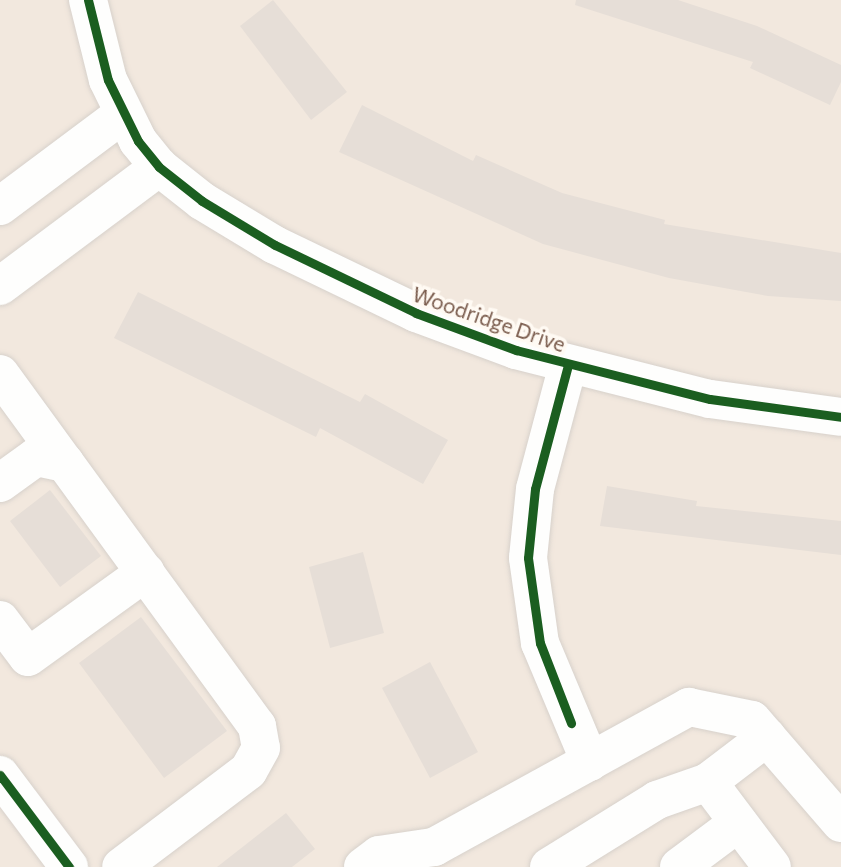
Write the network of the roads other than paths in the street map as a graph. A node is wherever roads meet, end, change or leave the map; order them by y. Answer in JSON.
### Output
{"nodes":[{"id":1,"x":88,"y":0,"type":"edge"},
{"id":2,"x":122,"y":114,"type":"junction"},
{"id":3,"x":159,"y":167,"type":"junction"},
{"id":4,"x":0,"y":206,"type":"edge"},
{"id":5,"x":0,"y":286,"type":"edge"},
{"id":6,"x":568,"y":365,"type":"junction"},
{"id":7,"x":0,"y":374,"type":"edge"},
{"id":8,"x":841,"y":416,"type":"edge"},
{"id":9,"x":65,"y":463,"type":"junction"},
{"id":10,"x":0,"y":484,"type":"edge"},
{"id":11,"x":146,"y":572,"type":"junction"},
{"id":12,"x":0,"y":620,"type":"edge"},
{"id":13,"x":767,"y":737,"type":"junction"},
{"id":14,"x":590,"y":762,"type":"junction"},
{"id":15,"x":0,"y":775,"type":"edge"},
{"id":16,"x":708,"y":782,"type":"junction"},
{"id":17,"x":738,"y":823,"type":"junction"},
{"id":18,"x":841,"y":823,"type":"edge"},
{"id":19,"x":416,"y":859,"type":"edge"},
{"id":20,"x":69,"y":867,"type":"edge"},
{"id":21,"x":121,"y":867,"type":"edge"},
{"id":22,"x":363,"y":867,"type":"edge"},
{"id":23,"x":549,"y":867,"type":"edge"},
{"id":24,"x":679,"y":867,"type":"edge"},
{"id":25,"x":772,"y":867,"type":"edge"}],
"edges":[{"from":1,"to":2,"type":"street","name":"Woodridge Drive"},
{"from":2,"to":3,"type":"street","name":"Woodridge Drive"},
{"from":2,"to":4,"type":"street"},
{"from":3,"to":5,"type":"street"},
{"from":3,"to":6,"type":"street","name":"Woodridge Drive"},
{"from":6,"to":8,"type":"street","name":"Woodridge Drive"},
{"from":6,"to":14,"type":"street"},
{"from":7,"to":9,"type":"street"},
{"from":9,"to":10,"type":"street"},
{"from":9,"to":11,"type":"street"},
{"from":11,"to":12,"type":"street"},
{"from":11,"to":21,"type":"street"},
{"from":13,"to":14,"type":"street"},
{"from":13,"to":16,"type":"street"},
{"from":13,"to":18,"type":"street"},
{"from":14,"to":19,"type":"street"},
{"from":15,"to":20,"type":"street"},
{"from":16,"to":17,"type":"street"},
{"from":16,"to":23,"type":"street"},
{"from":17,"to":24,"type":"street"},
{"from":17,"to":25,"type":"street"},
{"from":19,"to":22,"type":"street"}]}
